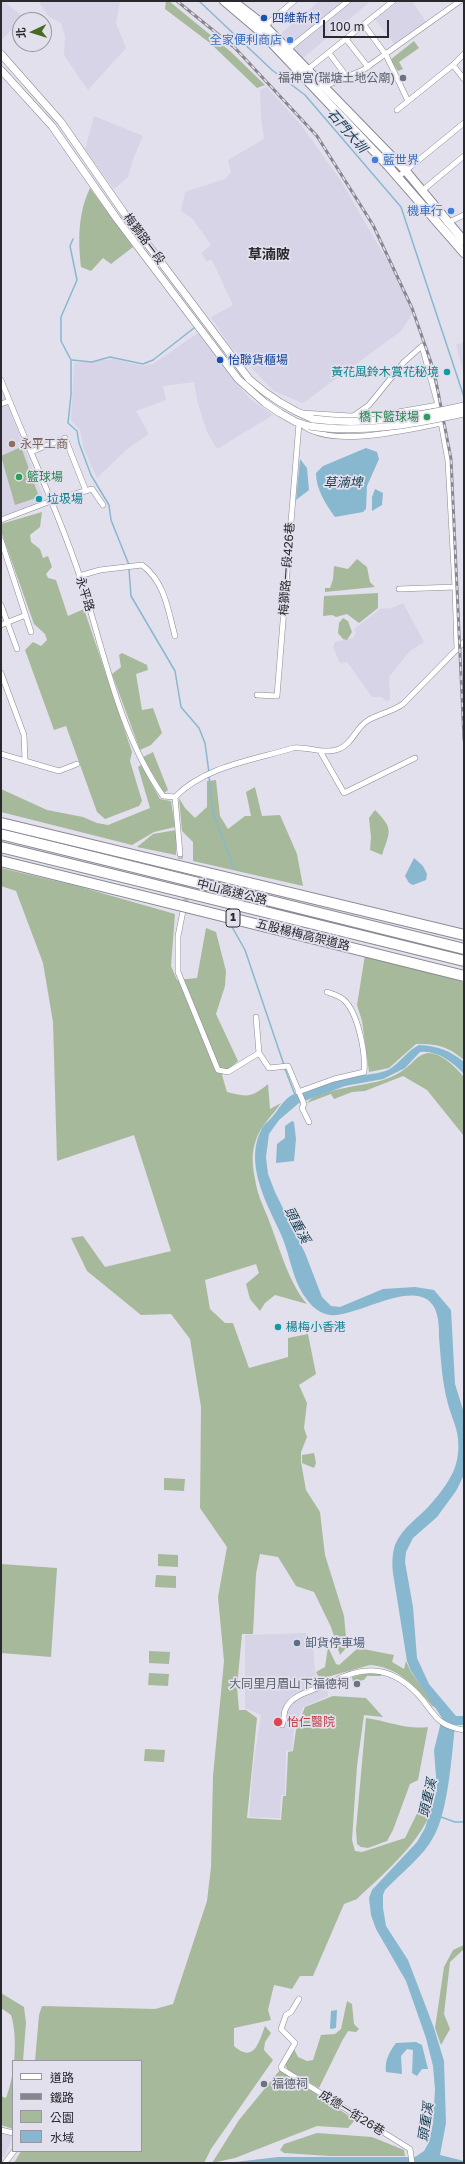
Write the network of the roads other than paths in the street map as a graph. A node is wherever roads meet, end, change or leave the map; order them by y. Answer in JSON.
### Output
{"nodes":[{"id":1,"x":224,"y":1,"type":"edge"},
{"id":2,"x":233,"y":1,"type":"edge"},
{"id":3,"x":294,"y":1,"type":"edge"},
{"id":4,"x":348,"y":1,"type":"edge"},
{"id":5,"x":393,"y":1,"type":"edge"},
{"id":6,"x":461,"y":1,"type":"edge"},
{"id":7,"x":464,"y":5,"type":"edge"},
{"id":8,"x":364,"y":25,"type":"junction"},
{"id":9,"x":265,"y":26,"type":"junction"},
{"id":10,"x":346,"y":39,"type":"junction"},
{"id":11,"x":285,"y":52,"type":"junction"},
{"id":12,"x":329,"y":53,"type":"junction"},
{"id":13,"x":1,"y":54,"type":"edge"},
{"id":14,"x":464,"y":54,"type":"edge"},
{"id":15,"x":386,"y":55,"type":"junction"},
{"id":16,"x":453,"y":65,"type":"junction"},
{"id":17,"x":368,"y":67,"type":"junction"},
{"id":18,"x":1,"y":70,"type":"edge"},
{"id":19,"x":307,"y":70,"type":"junction"},
{"id":20,"x":347,"y":77,"type":"junction"},
{"id":21,"x":464,"y":79,"type":"edge"},
{"id":22,"x":323,"y":86,"type":"junction"},
{"id":23,"x":321,"y":96,"type":"junction"},
{"id":24,"x":408,"y":100,"type":"junction"},
{"id":25,"x":396,"y":110,"type":"dead end"},
{"id":26,"x":464,"y":123,"type":"edge"},
{"id":27,"x":464,"y":156,"type":"edge"},
{"id":28,"x":405,"y":170,"type":"junction"},
{"id":29,"x":398,"y":177,"type":"junction"},
{"id":30,"x":423,"y":190,"type":"junction"},
{"id":31,"x":464,"y":215,"type":"edge"},
{"id":32,"x":449,"y":222,"type":"junction"},
{"id":33,"x":442,"y":226,"type":"junction"},
{"id":34,"x":464,"y":241,"type":"edge"},
{"id":35,"x":464,"y":253,"type":"edge"},
{"id":36,"x":1,"y":380,"type":"edge"},
{"id":37,"x":9,"y":401,"type":"junction"},
{"id":38,"x":1,"y":404,"type":"edge"},
{"id":39,"x":438,"y":405,"type":"junction"},
{"id":40,"x":464,"y":406,"type":"edge"},
{"id":41,"x":298,"y":412,"type":"junction"},
{"id":42,"x":464,"y":412,"type":"edge"},
{"id":43,"x":353,"y":416,"type":"junction"},
{"id":44,"x":299,"y":422,"type":"junction"},
{"id":45,"x":311,"y":422,"type":"junction"},
{"id":46,"x":441,"y":423,"type":"junction"},
{"id":47,"x":31,"y":452,"type":"junction"},
{"id":48,"x":86,"y":491,"type":"junction"},
{"id":49,"x":51,"y":501,"type":"junction"},
{"id":50,"x":103,"y":505,"type":"dead end"},
{"id":51,"x":1,"y":520,"type":"edge"},
{"id":52,"x":1,"y":540,"type":"edge"},
{"id":53,"x":79,"y":576,"type":"junction"},
{"id":54,"x":455,"y":587,"type":"junction"},
{"id":55,"x":399,"y":589,"type":"dead end"},
{"id":56,"x":1,"y":605,"type":"edge"},
{"id":57,"x":26,"y":615,"type":"junction"},
{"id":58,"x":7,"y":622,"type":"junction"},
{"id":59,"x":1,"y":624,"type":"edge"},
{"id":60,"x":31,"y":632,"type":"dead end"},
{"id":61,"x":175,"y":636,"type":"dead end"},
{"id":62,"x":464,"y":642,"type":"edge"},
{"id":63,"x":17,"y":649,"type":"dead end"},
{"id":64,"x":457,"y":651,"type":"junction"},
{"id":65,"x":1,"y":673,"type":"edge"},
{"id":66,"x":257,"y":695,"type":"dead end"},
{"id":67,"x":320,"y":751,"type":"junction"},
{"id":68,"x":1,"y":754,"type":"edge"},
{"id":69,"x":415,"y":758,"type":"dead end"},
{"id":70,"x":25,"y":761,"type":"junction"},
{"id":71,"x":77,"y":764,"type":"dead end"},
{"id":72,"x":175,"y":796,"type":"junction"},
{"id":73,"x":1,"y":823,"type":"edge"},
{"id":74,"x":1,"y":834,"type":"edge"},
{"id":75,"x":1,"y":847,"type":"edge"},
{"id":76,"x":180,"y":854,"type":"tunnel mouth"},
{"id":77,"x":1,"y":861,"type":"edge"},
{"id":78,"x":184,"y":910,"type":"tunnel mouth"},
{"id":79,"x":464,"y":935,"type":"edge"},
{"id":80,"x":464,"y":949,"type":"edge"},
{"id":81,"x":464,"y":960,"type":"edge"},
{"id":82,"x":464,"y":976,"type":"edge"},
{"id":83,"x":327,"y":992,"type":"dead end"},
{"id":84,"x":256,"y":1017,"type":"dead end"},
{"id":85,"x":259,"y":1053,"type":"junction"},
{"id":86,"x":299,"y":1093,"type":"junction"},
{"id":87,"x":309,"y":1122,"type":"dead end"},
{"id":88,"x":282,"y":1725,"type":"dead end"},
{"id":89,"x":462,"y":1729,"type":"edge"},
{"id":90,"x":299,"y":1999,"type":"dead end"},
{"id":91,"x":1,"y":2130,"type":"edge"},
{"id":92,"x":12,"y":2133,"type":"edge"},
{"id":93,"x":13,"y":2152,"type":"edge"},
{"id":94,"x":4,"y":2163,"type":"edge"},
{"id":95,"x":412,"y":2163,"type":"edge"}],
"edges":[{"from":1,"to":11,"type":"main road"},
{"from":2,"to":9,"type":"main road"},
{"from":3,"to":9,"type":"street"},
{"from":4,"to":11,"type":"street"},
{"from":5,"to":8,"type":"street"},
{"from":6,"to":7,"type":"street"},
{"from":6,"to":15,"type":"street"},
{"from":8,"to":10,"type":"street"},
{"from":8,"to":15,"type":"street"},
{"from":9,"to":11,"type":"main road"},
{"from":10,"to":12,"type":"street"},
{"from":10,"to":17,"type":"street"},
{"from":11,"to":19,"type":"main road"},
{"from":11,"to":23,"type":"main road"},
{"from":12,"to":19,"type":"street"},
{"from":12,"to":20,"type":"street"},
{"from":13,"to":41,"type":"street","name":"梅獅路一段"},
{"from":14,"to":16,"type":"street"},
{"from":15,"to":17,"type":"street"},
{"from":15,"to":24,"type":"street"},
{"from":16,"to":21,"type":"street"},
{"from":16,"to":24,"type":"street"},
{"from":17,"to":20,"type":"street"},
{"from":18,"to":44,"type":"street","name":"梅獅路一段"},
{"from":19,"to":22,"type":"main road"},
{"from":20,"to":22,"type":"street"},
{"from":22,"to":23,"type":"street"},
{"from":22,"to":28,"type":"main road"},
{"from":23,"to":29,"type":"main road"},
{"from":24,"to":25,"type":"street"},
{"from":26,"to":28,"type":"street"},
{"from":27,"to":30,"type":"street"},
{"from":28,"to":29,"type":"street"},
{"from":28,"to":30,"type":"main road"},
{"from":29,"to":33,"type":"main road"},
{"from":30,"to":32,"type":"main road"},
{"from":31,"to":32,"type":"street"},
{"from":32,"to":33,"type":"street"},
{"from":32,"to":34,"type":"main road"},
{"from":33,"to":35,"type":"main road"},
{"from":36,"to":37,"type":"street","name":"永平路"},
{"from":37,"to":38,"type":"street"},
{"from":37,"to":47,"type":"street","name":"永平路"},
{"from":39,"to":43,"type":"street","name":"梅獅路一段"},
{"from":39,"to":43,"type":"street"},
{"from":39,"to":46,"type":"street"},
{"from":40,"to":45,"type":"street","name":"梅獅路一段","bridge":true},
{"from":41,"to":43,"type":"street","name":"梅獅路一段"},
{"from":41,"to":45,"type":"street","name":"梅獅路一段"},
{"from":42,"to":45,"type":"street","name":"梅獅路一段","bridge":true},
{"from":44,"to":45,"type":"street","name":"梅獅路一段"},
{"from":44,"to":46,"type":"street","name":"梅獅路一段"},
{"from":44,"to":66,"type":"street","name":"梅獅路一段426巷"},
{"from":46,"to":54,"type":"street"},
{"from":47,"to":48,"type":"street"},
{"from":47,"to":49,"type":"street","name":"永平路"},
{"from":48,"to":49,"type":"street"},
{"from":48,"to":50,"type":"street"},
{"from":49,"to":51,"type":"street"},
{"from":49,"to":53,"type":"street","name":"永平路"},
{"from":52,"to":57,"type":"street"},
{"from":53,"to":61,"type":"street"},
{"from":53,"to":72,"type":"street","name":"永平路"},
{"from":54,"to":55,"type":"street"},
{"from":54,"to":64,"type":"street"},
{"from":56,"to":58,"type":"street"},
{"from":57,"to":58,"type":"street"},
{"from":57,"to":60,"type":"street"},
{"from":58,"to":59,"type":"street"},
{"from":58,"to":63,"type":"street"},
{"from":62,"to":64,"type":"street"},
{"from":64,"to":67,"type":"street"},
{"from":65,"to":70,"type":"street"},
{"from":67,"to":69,"type":"street"},
{"from":67,"to":72,"type":"street"},
{"from":68,"to":70,"type":"street"},
{"from":70,"to":71,"type":"street"},
{"from":72,"to":76,"type":"street"},
{"from":73,"to":79,"type":"highway","bridge":true},
{"from":74,"to":80,"type":"highway","name":"中山高速公路","number":"1"},
{"from":75,"to":81,"type":"highway","name":"中山高速公路","number":"1"},
{"from":77,"to":82,"type":"highway","name":"五股楊梅高架道路","number":"1","bridge":true},
{"from":78,"to":85,"type":"street"},
{"from":83,"to":86,"type":"street"},
{"from":84,"to":85,"type":"street"},
{"from":85,"to":86,"type":"street"},
{"from":86,"to":87,"type":"street"},
{"from":88,"to":89,"type":"street"},
{"from":90,"to":95,"type":"street","name":"成德一街26巷"},
{"from":91,"to":92,"type":"street"},
{"from":93,"to":94,"type":"street"}]}
